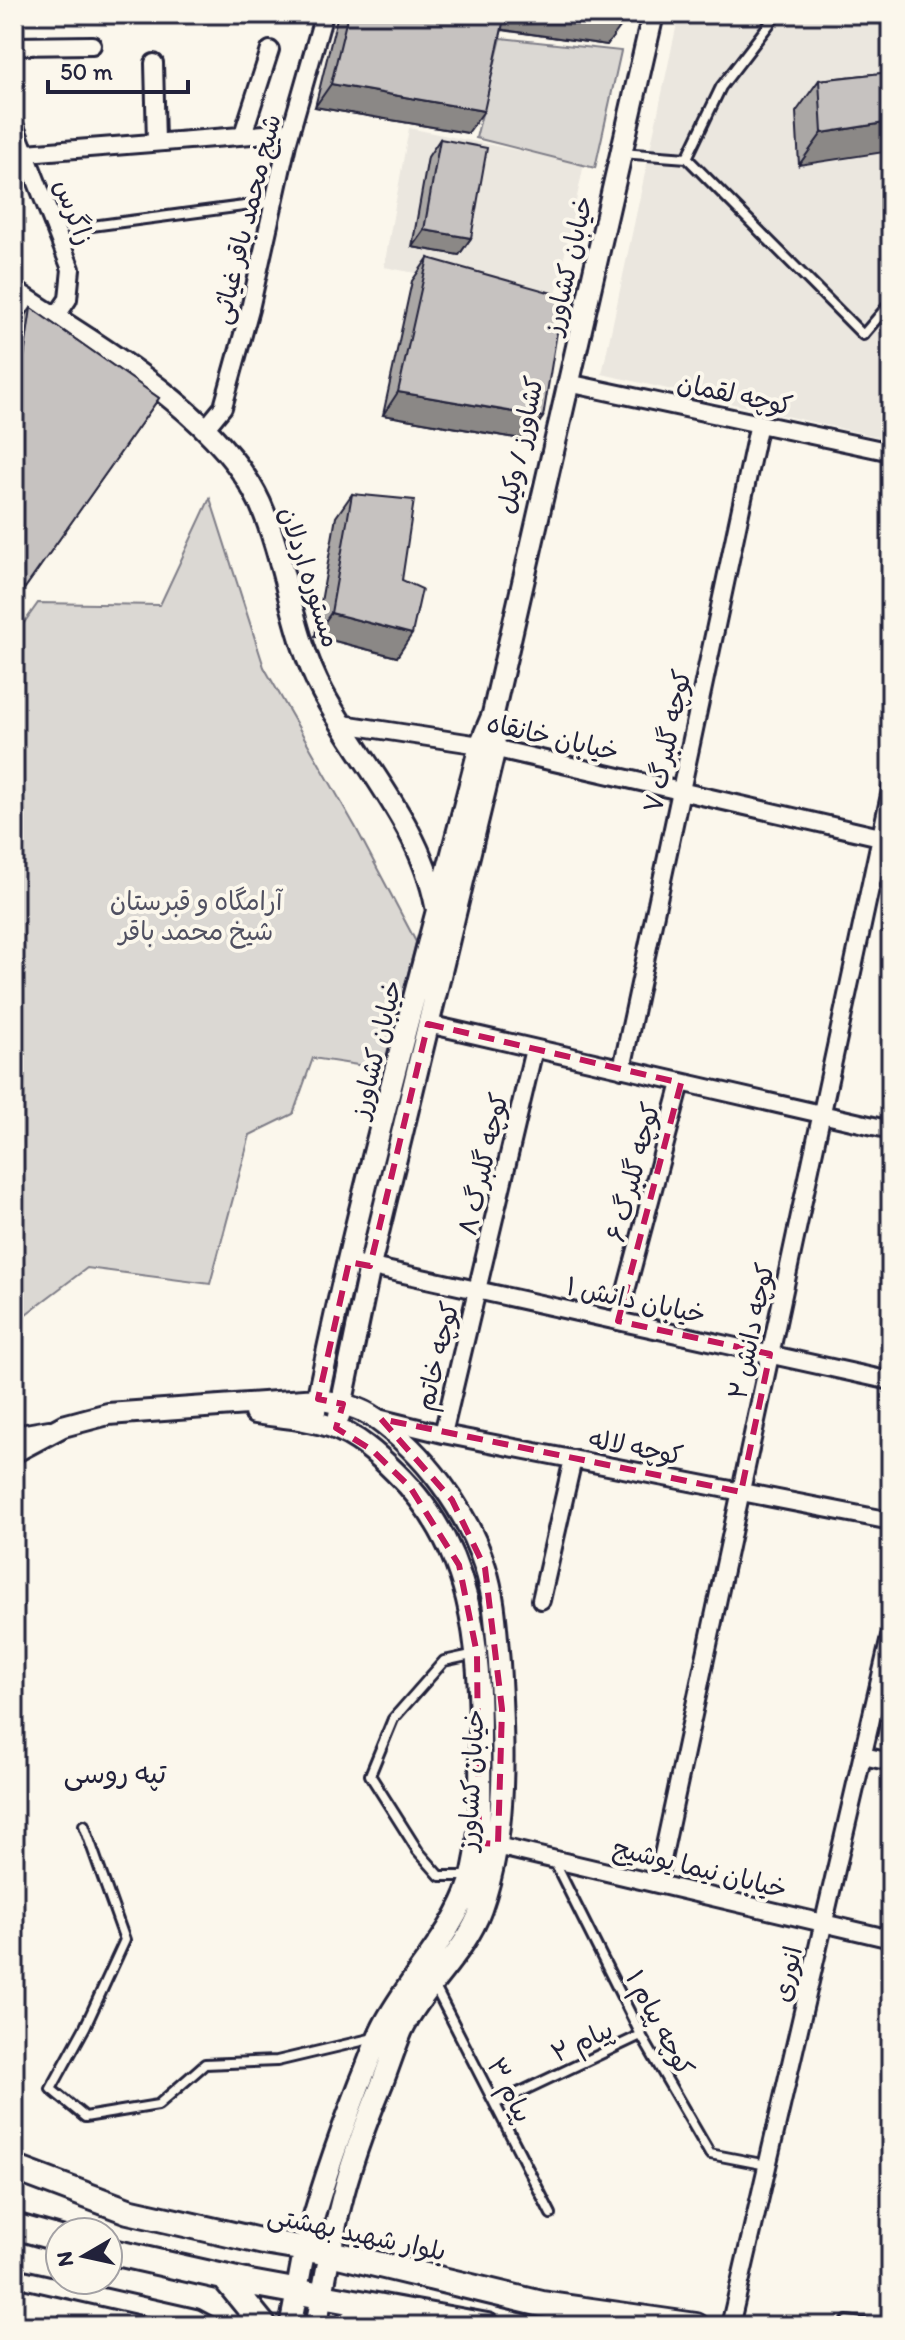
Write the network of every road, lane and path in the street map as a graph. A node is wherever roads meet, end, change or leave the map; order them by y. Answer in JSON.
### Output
{"nodes":[{"id":1,"x":324,"y":14,"type":"edge"},
{"id":2,"x":642,"y":14,"type":"edge"},
{"id":3,"x":653,"y":14,"type":"edge"},
{"id":4,"x":777,"y":14,"type":"edge"},
{"id":5,"x":92,"y":45,"type":"dead end"},
{"id":6,"x":14,"y":46,"type":"edge"},
{"id":7,"x":270,"y":50,"type":"dead end"},
{"id":8,"x":154,"y":63,"type":"dead end"},
{"id":9,"x":14,"y":124,"type":"edge"},
{"id":10,"x":290,"y":132,"type":"junction"},
{"id":11,"x":243,"y":134,"type":"junction"},
{"id":12,"x":156,"y":142,"type":"junction"},
{"id":13,"x":26,"y":153,"type":"junction"},
{"id":14,"x":620,"y":153,"type":"junction"},
{"id":15,"x":687,"y":158,"type":"junction"},
{"id":16,"x":274,"y":202,"type":"junction"},
{"id":17,"x":69,"y":229,"type":"dead end"},
{"id":18,"x":15,"y":298,"type":"edge"},
{"id":19,"x":891,"y":302,"type":"edge"},
{"id":20,"x":55,"y":318,"type":"junction"},
{"id":21,"x":568,"y":383,"type":"junction"},
{"id":22,"x":759,"y":423,"type":"junction"},
{"id":23,"x":205,"y":429,"type":"junction"},
{"id":24,"x":891,"y":452,"type":"edge"},
{"id":25,"x":343,"y":724,"type":"junction"},
{"id":26,"x":483,"y":746,"type":"junction"},
{"id":27,"x":891,"y":790,"type":"edge"},
{"id":28,"x":681,"y":791,"type":"junction"},
{"id":29,"x":886,"y":838,"type":"edge"},
{"id":30,"x":431,"y":881,"type":"junction"},
{"id":31,"x":437,"y":915,"type":"junction"},
{"id":32,"x":428,"y":1024,"type":"junction"},
{"id":33,"x":534,"y":1049,"type":"junction"},
{"id":34,"x":622,"y":1069,"type":"junction"},
{"id":35,"x":681,"y":1083,"type":"junction"},
{"id":36,"x":821,"y":1116,"type":"junction"},
{"id":37,"x":891,"y":1130,"type":"edge"},
{"id":38,"x":349,"y":1262,"type":"junction"},
{"id":39,"x":370,"y":1266,"type":"junction"},
{"id":40,"x":478,"y":1290,"type":"junction"},
{"id":41,"x":618,"y":1321,"type":"junction"},
{"id":42,"x":770,"y":1354,"type":"junction"},
{"id":43,"x":891,"y":1381,"type":"edge"},
{"id":44,"x":318,"y":1399,"type":"junction"},
{"id":45,"x":343,"y":1404,"type":"junction"},
{"id":46,"x":215,"y":1408,"type":"junction"},
{"id":47,"x":373,"y":1417,"type":"junction"},
{"id":48,"x":313,"y":1421,"type":"junction"},
{"id":49,"x":63,"y":1426,"type":"junction"},
{"id":50,"x":336,"y":1428,"type":"junction"},
{"id":51,"x":443,"y":1434,"type":"junction"},
{"id":52,"x":14,"y":1435,"type":"edge"},
{"id":53,"x":14,"y":1452,"type":"edge"},
{"id":54,"x":573,"y":1459,"type":"junction"},
{"id":55,"x":741,"y":1492,"type":"junction"},
{"id":56,"x":891,"y":1521,"type":"edge"},
{"id":57,"x":541,"y":1600,"type":"dead end"},
{"id":58,"x":891,"y":1633,"type":"edge"},
{"id":59,"x":477,"y":1654,"type":"junction"},
{"id":60,"x":863,"y":1756,"type":"junction"},
{"id":61,"x":891,"y":1762,"type":"edge"},
{"id":62,"x":84,"y":1825,"type":"dead end"},
{"id":63,"x":488,"y":1844,"type":"junction"},
{"id":64,"x":552,"y":1857,"type":"junction"},
{"id":65,"x":471,"y":1876,"type":"junction"},
{"id":66,"x":657,"y":1883,"type":"junction"},
{"id":67,"x":824,"y":1923,"type":"junction"},
{"id":68,"x":891,"y":1939,"type":"edge"},
{"id":69,"x":433,"y":1985,"type":"junction"},
{"id":70,"x":641,"y":2035,"type":"junction"},
{"id":71,"x":379,"y":2037,"type":"junction"},
{"id":72,"x":495,"y":2104,"type":"junction"},
{"id":73,"x":768,"y":2165,"type":"junction"},
{"id":74,"x":14,"y":2168,"type":"edge"},
{"id":75,"x":551,"y":2214,"type":"dead end"},
{"id":76,"x":14,"y":2226,"type":"edge"},
{"id":77,"x":44,"y":2234,"type":"edge"},
{"id":78,"x":305,"y":2249,"type":"junction"},
{"id":79,"x":330,"y":2253,"type":"junction"},
{"id":80,"x":124,"y":2255,"type":"edge"},
{"id":81,"x":14,"y":2277,"type":"edge"},
{"id":82,"x":224,"y":2277,"type":"junction"},
{"id":83,"x":310,"y":2294,"type":"junction"},
{"id":84,"x":393,"y":2309,"type":"junction"},
{"id":85,"x":847,"y":2321,"type":"dead end"},
{"id":86,"x":210,"y":2326,"type":"edge"},
{"id":87,"x":264,"y":2326,"type":"edge"},
{"id":88,"x":290,"y":2326,"type":"edge"},
{"id":89,"x":316,"y":2326,"type":"edge"},
{"id":90,"x":346,"y":2326,"type":"edge"},
{"id":91,"x":487,"y":2326,"type":"edge"},
{"id":92,"x":696,"y":2326,"type":"edge"},
{"id":93,"x":730,"y":2326,"type":"edge"},
{"id":94,"x":887,"y":2326,"type":"edge"}],
"edges":[{"from":1,"to":10,"type":"street","name":"شیخ محمد باقر غیاثی"},
{"from":2,"to":26,"type":"street","name":"کشاورز / وکیل"},
{"from":3,"to":14,"type":"street","name":"خیابان کشاورز"},
{"from":4,"to":15,"type":"lane"},
{"from":5,"to":6,"type":"street"},
{"from":7,"to":11,"type":"street"},
{"from":8,"to":12,"type":"street"},
{"from":9,"to":13,"type":"street","name":"زاگرس"},
{"from":10,"to":11,"type":"street"},
{"from":10,"to":16,"type":"street","name":"شیخ محمد باقر غیاثی"},
{"from":11,"to":12,"type":"street"},
{"from":12,"to":13,"type":"street"},
{"from":13,"to":20,"type":"street","name":"زاگرس"},
{"from":14,"to":15,"type":"lane"},
{"from":14,"to":21,"type":"street","name":"خیابان کشاورز"},
{"from":15,"to":19,"type":"lane"},
{"from":16,"to":17,"type":"lane"},
{"from":16,"to":23,"type":"street","name":"شیخ محمد باقر غیاثی"},
{"from":18,"to":20,"type":"street","name":"مستوره اردلان"},
{"from":20,"to":23,"type":"street","name":"مستوره اردلان"},
{"from":21,"to":22,"type":"street","name":"کوچه لقمان"},
{"from":21,"to":26,"type":"street","name":"خیابان کشاورز"},
{"from":22,"to":24,"type":"street","name":"کوچه لقمان"},
{"from":22,"to":28,"type":"street","name":"کوچه گلبرگ ۷"},
{"from":23,"to":25,"type":"street","name":"مستوره اردلان"},
{"from":25,"to":26,"type":"street","name":"خیابان خانقاه"},
{"from":25,"to":30,"type":"street","name":"مستوره اردلان"},
{"from":26,"to":28,"type":"street","name":"خیابان خانقاه"},
{"from":26,"to":30,"type":"street","name":"کشاورز / وکیل"},
{"from":26,"to":31,"type":"street","name":"خیابان کشاورز"},
{"from":26,"to":32,"type":"street","name":"خیابان کشاورز"},
{"from":27,"to":29,"type":"street","name":"کوچه دانش ۲"},
{"from":28,"to":29,"type":"street","name":"خیابان خانقاه"},
{"from":28,"to":34,"type":"street","name":"کوچه گلبرگ ۷"},
{"from":29,"to":36,"type":"street","name":"کوچه دانش ۲"},
{"from":30,"to":31,"type":"street","name":"مستوره اردلان"},
{"from":31,"to":38,"type":"street","name":"خیابان کشاورز"},
{"from":32,"to":33,"type":"street"},
{"from":32,"to":39,"type":"street","name":"خیابان کشاورز"},
{"from":33,"to":34,"type":"street"},
{"from":33,"to":40,"type":"street","name":"کوچه گلبرگ ۸"},
{"from":34,"to":35,"type":"street"},
{"from":35,"to":36,"type":"street"},
{"from":35,"to":41,"type":"street","name":"کوچه گلبرگ ۶"},
{"from":36,"to":37,"type":"street"},
{"from":36,"to":42,"type":"street","name":"کوچه دانش ۲"},
{"from":38,"to":39,"type":"street","name":"خیابان دانش ۱"},
{"from":38,"to":44,"type":"street","name":"خیابان کشاورز"},
{"from":39,"to":40,"type":"street","name":"خیابان دانش ۱"},
{"from":39,"to":45,"type":"street","name":"خیابان کشاورز"},
{"from":40,"to":41,"type":"street","name":"خیابان دانش ۱"},
{"from":40,"to":51,"type":"street","name":"کوچه خاتم"},
{"from":41,"to":42,"type":"street","name":"خیابان دانش ۱"},
{"from":42,"to":43,"type":"street","name":"خیابان دانش ۱"},
{"from":42,"to":55,"type":"street","name":"کوچه دانش ۲"},
{"from":44,"to":45,"type":"street","name":"خیابان کشاورز"},
{"from":44,"to":46,"type":"street"},
{"from":44,"to":48,"type":"street","name":"خیابان کشاورز"},
{"from":45,"to":47,"type":"street","name":"خیابان کشاورز"},
{"from":45,"to":50,"type":"street","name":"خیابان کشاورز"},
{"from":46,"to":48,"type":"street"},
{"from":46,"to":49,"type":"street"},
{"from":47,"to":51,"type":"street","name":"کوچه لاله"},
{"from":47,"to":63,"type":"street","name":"خیابان کشاورز"},
{"from":48,"to":50,"type":"street","name":"خیابان کشاورز"},
{"from":49,"to":52,"type":"street"},
{"from":49,"to":53,"type":"street"},
{"from":50,"to":59,"type":"street","name":"خیابان کشاورز"},
{"from":51,"to":54,"type":"street","name":"کوچه لاله"},
{"from":54,"to":55,"type":"street","name":"کوچه لاله"},
{"from":54,"to":57,"type":"street"},
{"from":55,"to":56,"type":"street","name":"کوچه لاله"},
{"from":55,"to":66,"type":"street","name":"کوچه دانش ۲"},
{"from":58,"to":60,"type":"street","name":"انوری"},
{"from":59,"to":63,"type":"street","name":"خیابان کشاورز"},
{"from":59,"to":65,"type":"lane"},
{"from":60,"to":61,"type":"street"},
{"from":60,"to":67,"type":"street","name":"انوری"},
{"from":62,"to":71,"type":"lane"},
{"from":63,"to":64,"type":"street","name":"خیابان نیما یوشیج"},
{"from":63,"to":65,"type":"street","name":"خیابان کشاورز"},
{"from":63,"to":69,"type":"street","name":"خیابان کشاورز"},
{"from":64,"to":66,"type":"street","name":"خیابان نیما یوشیج"},
{"from":64,"to":70,"type":"lane","name":"کوچه پیام ۱"},
{"from":65,"to":71,"type":"street","name":"خیابان کشاورز"},
{"from":66,"to":67,"type":"street","name":"خیابان نیما یوشیج"},
{"from":67,"to":68,"type":"street","name":"خیابان نیما یوشیج"},
{"from":67,"to":73,"type":"street","name":"انوری"},
{"from":69,"to":72,"type":"lane","name":"پیام ۳"},
{"from":69,"to":79,"type":"street","name":"خیابان کشاورز"},
{"from":70,"to":72,"type":"lane","name":"پیام ۲"},
{"from":70,"to":73,"type":"lane","name":"کوچه پیام ۱"},
{"from":71,"to":78,"type":"street","name":"خیابان کشاورز"},
{"from":72,"to":75,"type":"lane","name":"پیام ۳"},
{"from":73,"to":93,"type":"street","name":"انوری"},
{"from":74,"to":78,"type":"main road","name":"بلوار شهید بهشتی"},
{"from":76,"to":77,"type":"main road"},
{"from":78,"to":79,"type":"main road","name":"بلوار شهید بهشتی"},
{"from":78,"to":83,"type":"street","name":"خیابان کشاورز"},
{"from":79,"to":83,"type":"street","name":"خیابان کشاورز"},
{"from":79,"to":92,"type":"main road","name":"بلوار شهید بهشتی"},
{"from":80,"to":82,"type":"main road"},
{"from":81,"to":86,"type":"street"},
{"from":82,"to":83,"type":"main road"},
{"from":82,"to":87,"type":"main road"},
{"from":83,"to":84,"type":"main road"},
{"from":83,"to":88,"type":"street","name":"خیابان کشاورز"},
{"from":83,"to":89,"type":"street","name":"خیابان کشاورز"},
{"from":84,"to":90,"type":"main road"},
{"from":84,"to":91,"type":"main road"},
{"from":85,"to":94,"type":"lane"}]}
